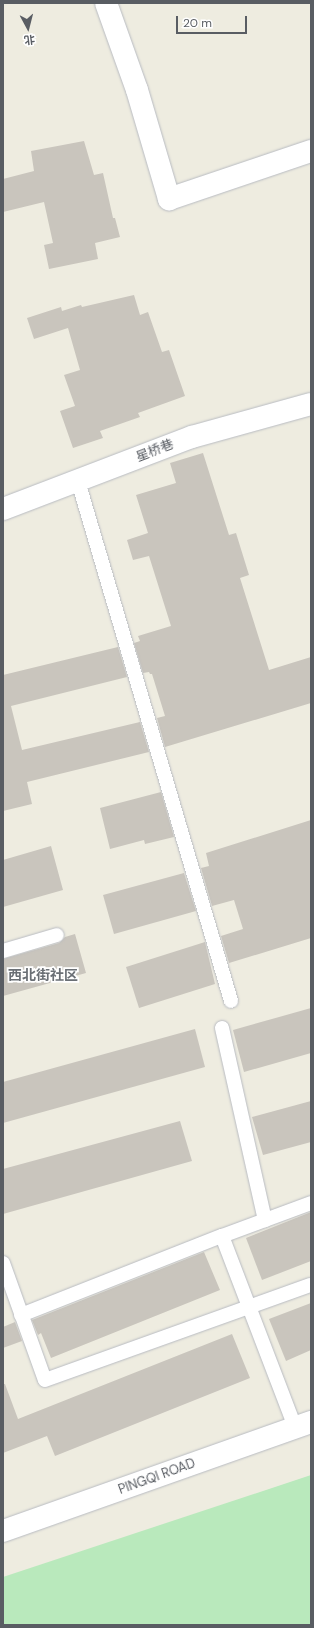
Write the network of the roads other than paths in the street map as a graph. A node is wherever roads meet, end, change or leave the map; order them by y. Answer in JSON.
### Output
{"nodes":[{"id":1,"x":106,"y":3,"type":"edge"},
{"id":2,"x":311,"y":151,"type":"edge"},
{"id":3,"x":311,"y":404,"type":"edge"},
{"id":4,"x":78,"y":480,"type":"junction"},
{"id":5,"x":3,"y":509,"type":"edge"},
{"id":6,"x":58,"y":935,"type":"dead end"},
{"id":7,"x":3,"y":951,"type":"edge"},
{"id":8,"x":232,"y":1001,"type":"dead end"},
{"id":9,"x":222,"y":1028,"type":"dead end"},
{"id":10,"x":311,"y":1203,"type":"edge"},
{"id":11,"x":265,"y":1220,"type":"junction"},
{"id":12,"x":222,"y":1236,"type":"junction"},
{"id":13,"x":3,"y":1263,"type":"edge"},
{"id":14,"x":311,"y":1285,"type":"edge"},
{"id":15,"x":249,"y":1307,"type":"junction"},
{"id":16,"x":21,"y":1315,"type":"junction"},
{"id":17,"x":303,"y":1424,"type":"edge"},
{"id":18,"x":3,"y":1531,"type":"edge"}],
"edges":[{"from":1,"to":2,"type":"street"},
{"from":3,"to":4,"type":"street","name":"星桥巷"},
{"from":4,"to":5,"type":"street","name":"星桥巷"},
{"from":4,"to":8,"type":"lane"},
{"from":6,"to":7,"type":"lane"},
{"from":9,"to":11,"type":"lane"},
{"from":10,"to":11,"type":"lane"},
{"from":11,"to":12,"type":"lane"},
{"from":12,"to":15,"type":"lane"},
{"from":12,"to":16,"type":"lane"},
{"from":13,"to":16,"type":"lane"},
{"from":14,"to":15,"type":"lane"},
{"from":15,"to":16,"type":"lane"},
{"from":15,"to":17,"type":"lane"},
{"from":17,"to":18,"type":"street","name":"PINGQI ROAD"}]}
